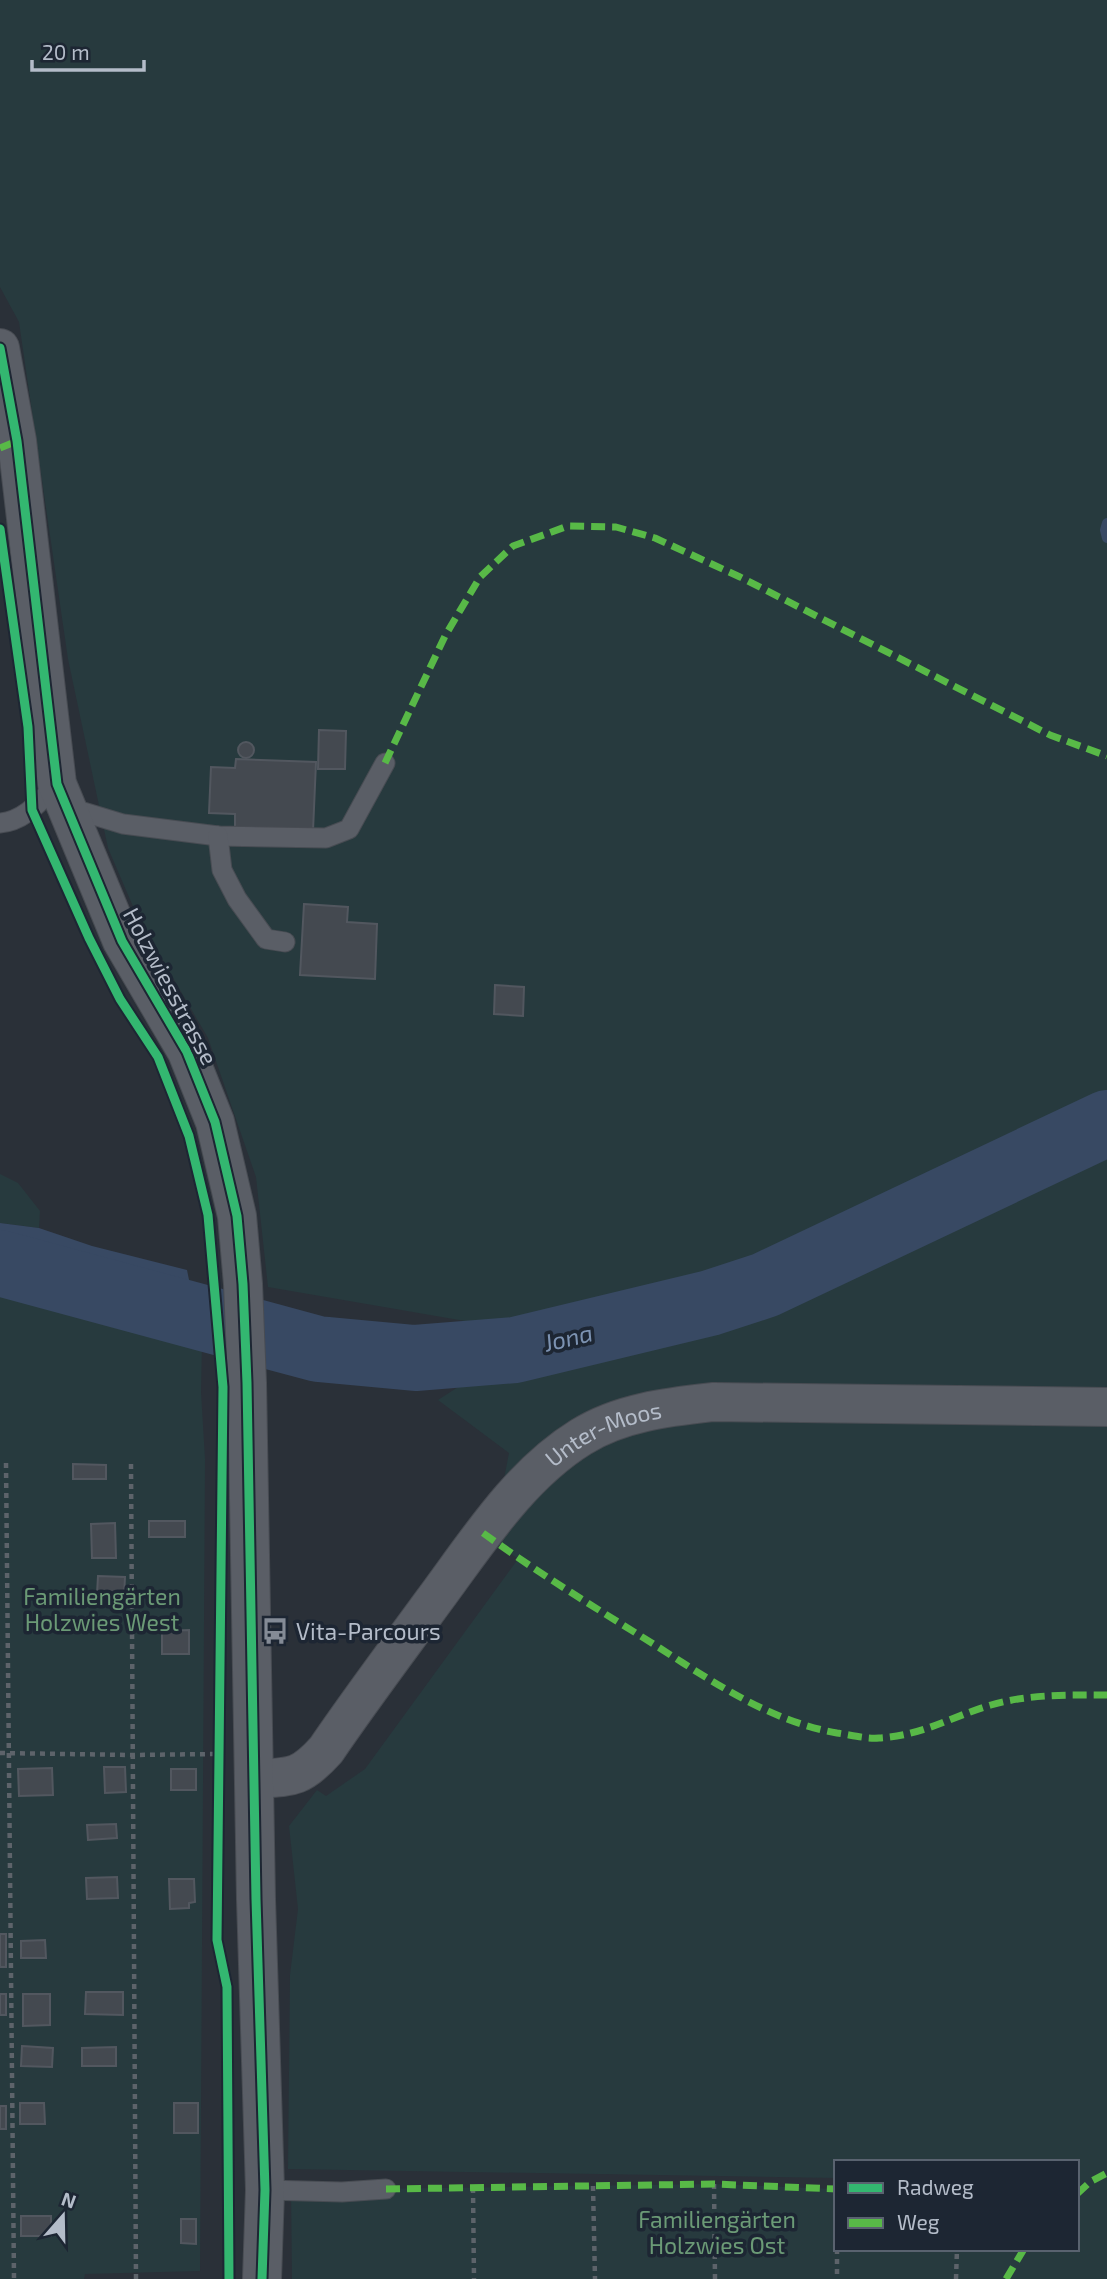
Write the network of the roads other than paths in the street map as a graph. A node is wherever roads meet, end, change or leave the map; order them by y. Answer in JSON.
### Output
{"nodes":[{"id":1,"x":0,"y":348,"type":"edge"},
{"id":2,"x":385,"y":762,"type":"dead end"},
{"id":3,"x":62,"y":795,"type":"junction"},
{"id":4,"x":0,"y":823,"type":"edge"},
{"id":5,"x":218,"y":836,"type":"junction"},
{"id":6,"x":285,"y":942,"type":"dead end"},
{"id":7,"x":1107,"y":1385,"type":"edge"},
{"id":8,"x":1026,"y":1406,"type":"junction"},
{"id":9,"x":1107,"y":1407,"type":"edge"},
{"id":10,"x":237,"y":1773,"type":"junction"},
{"id":11,"x":386,"y":2189,"type":"dead end"},
{"id":12,"x":265,"y":2190,"type":"junction"},
{"id":13,"x":262,"y":2279,"type":"edge"}],
"edges":[{"from":1,"to":3,"type":"street","name":"Holzwiesstrasse"},
{"from":2,"to":5,"type":"lane"},
{"from":3,"to":4,"type":"lane"},
{"from":3,"to":5,"type":"lane"},
{"from":3,"to":10,"type":"street","name":"Holzwiesstrasse"},
{"from":5,"to":6,"type":"lane"},
{"from":7,"to":8,"type":"street"},
{"from":8,"to":9,"type":"street","name":"Unter-Moos"},
{"from":8,"to":10,"type":"street","name":"Unter-Moos"},
{"from":10,"to":12,"type":"street","name":"Holzwiesstrasse"},
{"from":11,"to":12,"type":"lane"},
{"from":12,"to":13,"type":"street","name":"Holzwiesstrasse"}]}
